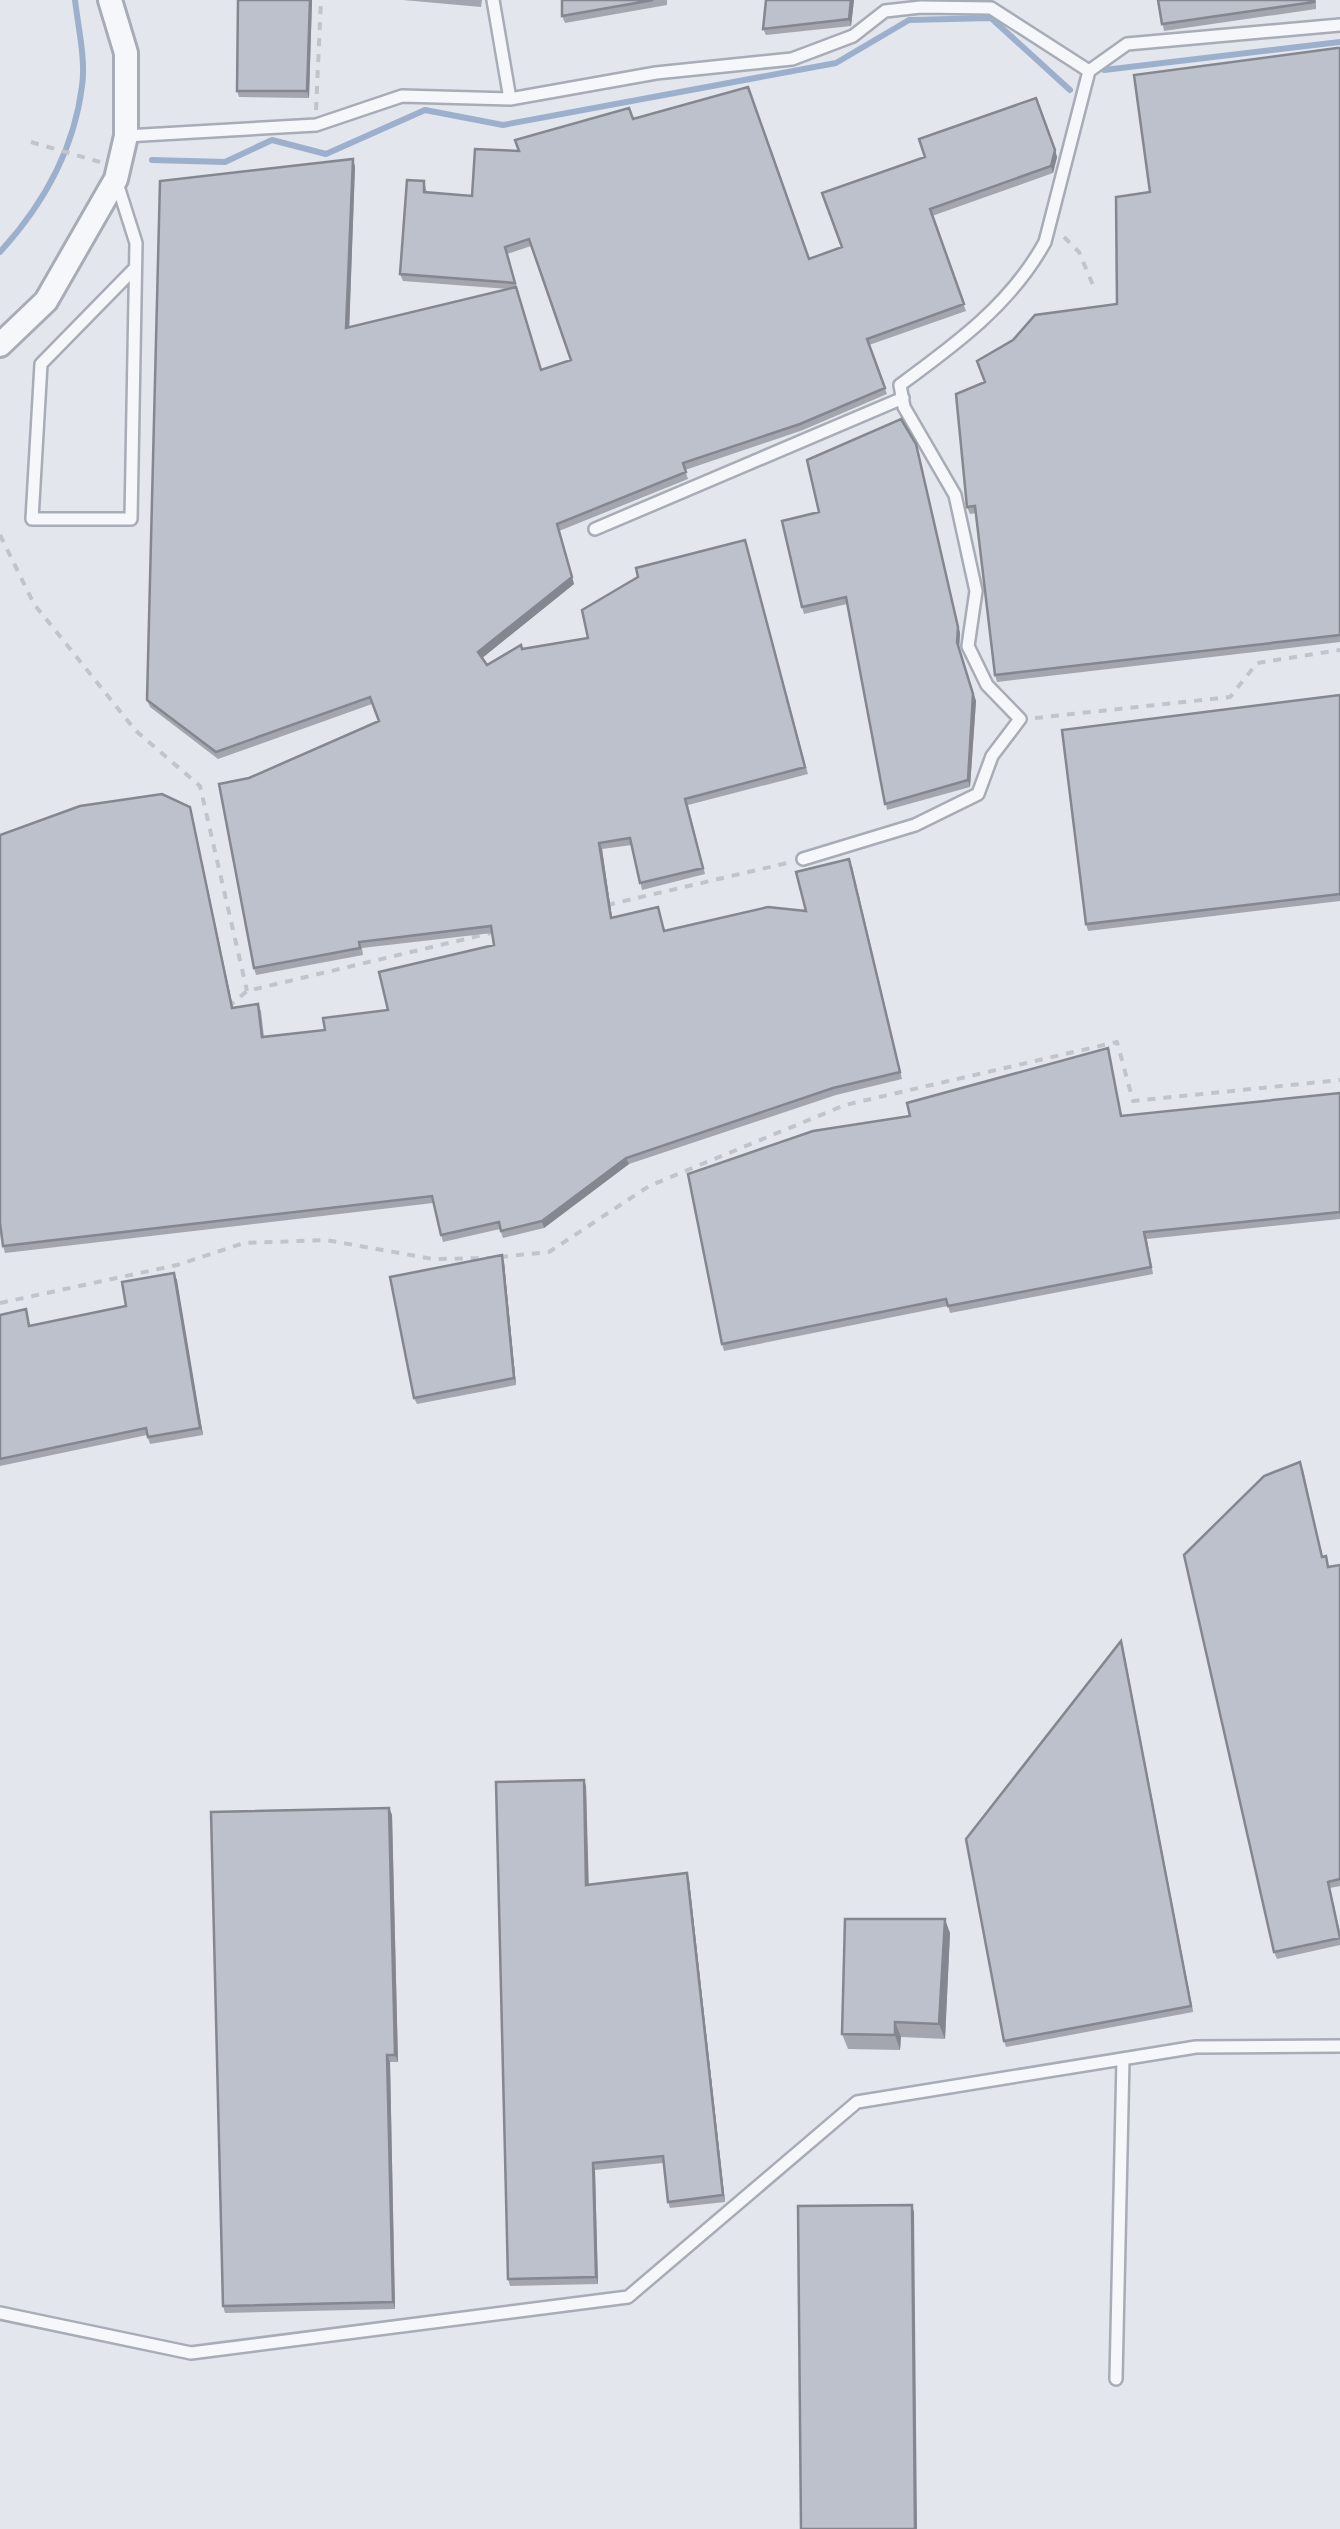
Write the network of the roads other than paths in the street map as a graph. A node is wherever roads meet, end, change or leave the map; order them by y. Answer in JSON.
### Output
{"nodes":[{"id":1,"x":110,"y":0,"type":"edge"},
{"id":2,"x":494,"y":0,"type":"edge"},
{"id":3,"x":1340,"y":24,"type":"edge"},
{"id":4,"x":1088,"y":71,"type":"junction"},
{"id":5,"x":510,"y":99,"type":"junction"},
{"id":6,"x":126,"y":136,"type":"junction"},
{"id":7,"x":116,"y":179,"type":"junction"},
{"id":8,"x":135,"y":268,"type":"junction"},
{"id":9,"x":0,"y":346,"type":"edge"},
{"id":10,"x":903,"y":398,"type":"junction"},
{"id":11,"x":595,"y":529,"type":"dead end"},
{"id":12,"x":803,"y":860,"type":"road end"},
{"id":13,"x":1340,"y":2046,"type":"edge"},
{"id":14,"x":1123,"y":2058,"type":"junction"},
{"id":15,"x":0,"y":2313,"type":"edge"},
{"id":16,"x":1116,"y":2378,"type":"dead end"}],
"edges":[{"from":1,"to":6,"type":"street"},
{"from":2,"to":5,"type":"lane"},
{"from":3,"to":4,"type":"lane"},
{"from":4,"to":5,"type":"lane"},
{"from":4,"to":10,"type":"lane"},
{"from":5,"to":6,"type":"lane"},
{"from":6,"to":7,"type":"street"},
{"from":7,"to":8,"type":"lane"},
{"from":7,"to":9,"type":"street"},
{"from":8,"to":8,"type":"lane"},
{"from":10,"to":11,"type":"lane"},
{"from":10,"to":12,"type":"lane"},
{"from":13,"to":14,"type":"lane"},
{"from":14,"to":15,"type":"lane"},
{"from":14,"to":16,"type":"lane"}]}
